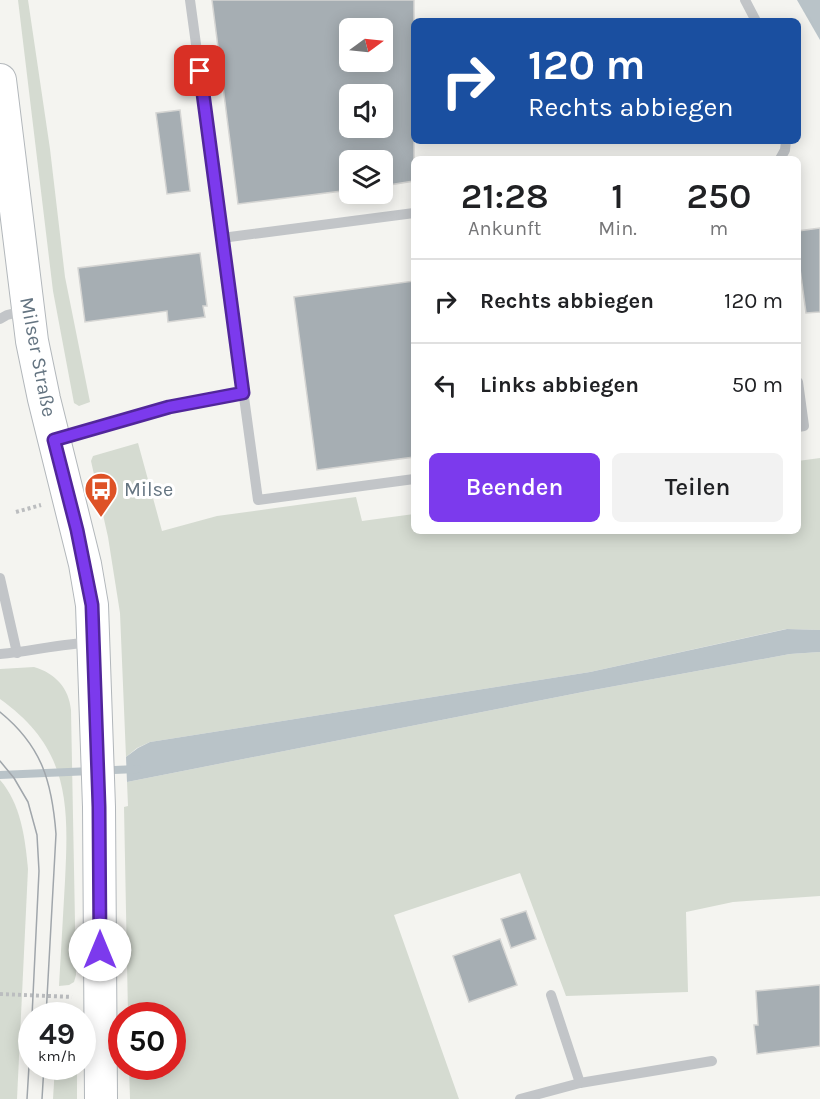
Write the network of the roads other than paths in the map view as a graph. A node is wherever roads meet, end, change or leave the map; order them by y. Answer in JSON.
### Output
{"nodes":[{"id":1,"x":190,"y":0,"type":"edge"},
{"id":2,"x":744,"y":0,"type":"edge"},
{"id":3,"x":754,"y":18,"type":"edge"},
{"id":4,"x":0,"y":80,"type":"edge"},
{"id":5,"x":411,"y":213,"type":"edge"},
{"id":6,"x":222,"y":238,"type":"junction"},
{"id":7,"x":14,"y":315,"type":"edge"},
{"id":8,"x":243,"y":393,"type":"junction"},
{"id":9,"x":801,"y":404,"type":"edge"},
{"id":10,"x":801,"y":426,"type":"edge"},
{"id":11,"x":54,"y":440,"type":"junction"},
{"id":12,"x":411,"y":479,"type":"edge"},
{"id":13,"x":0,"y":578,"type":"edge"},
{"id":14,"x":94,"y":642,"type":"junction"},
{"id":15,"x":17,"y":653,"type":"junction"},
{"id":16,"x":0,"y":654,"type":"edge"},
{"id":17,"x":551,"y":994,"type":"dead end"},
{"id":18,"x":712,"y":1061,"type":"dead end"},
{"id":19,"x":580,"y":1083,"type":"junction"},
{"id":20,"x":101,"y":1099,"type":"edge"},
{"id":21,"x":520,"y":1099,"type":"edge"}],
"edges":[{"from":1,"to":6,"type":"lane"},
{"from":2,"to":3,"type":"lane"},
{"from":4,"to":7,"type":"main road","name":"Milser Straße"},
{"from":5,"to":6,"type":"lane"},
{"from":6,"to":8,"type":"lane"},
{"from":7,"to":11,"type":"main road","name":"Milser Straße"},
{"from":8,"to":11,"type":"lane"},
{"from":8,"to":12,"type":"lane"},
{"from":9,"to":10,"type":"lane"},
{"from":11,"to":14,"type":"main road","name":"Milser Straße"},
{"from":13,"to":15,"type":"lane"},
{"from":14,"to":15,"type":"lane"},
{"from":14,"to":20,"type":"main road","name":"Milser Straße"},
{"from":15,"to":16,"type":"lane"},
{"from":17,"to":19,"type":"lane"},
{"from":18,"to":19,"type":"lane"},
{"from":19,"to":21,"type":"lane"}]}
